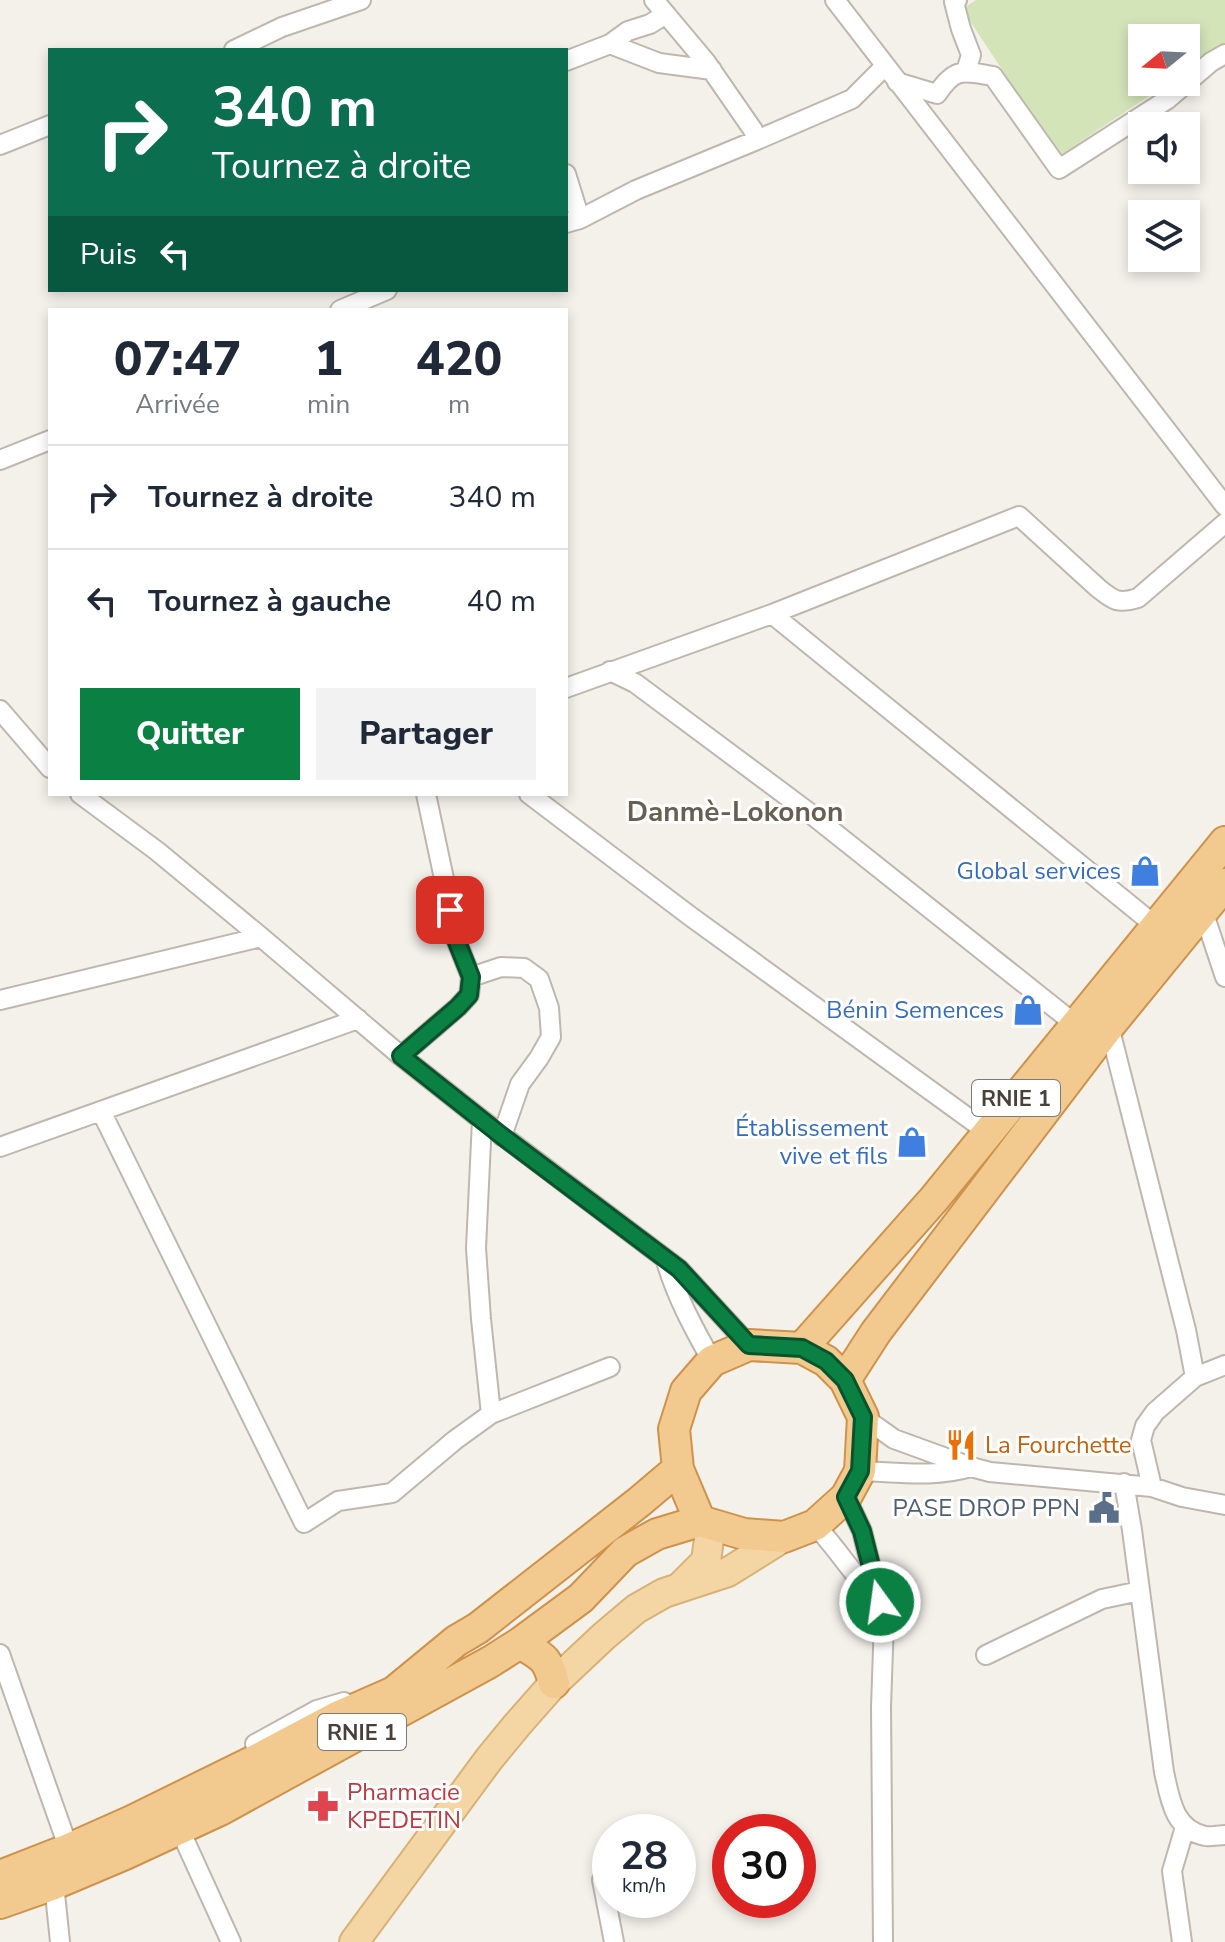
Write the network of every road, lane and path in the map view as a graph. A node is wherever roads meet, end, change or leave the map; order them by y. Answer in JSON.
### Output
{"nodes":[{"id":1,"x":361,"y":0,"type":"edge"},
{"id":2,"x":835,"y":0,"type":"edge"},
{"id":3,"x":957,"y":0,"type":"edge"},
{"id":4,"x":660,"y":7,"type":"edge"},
{"id":5,"x":610,"y":44,"type":"junction"},
{"id":6,"x":238,"y":48,"type":"edge"},
{"id":7,"x":568,"y":60,"type":"edge"},
{"id":8,"x":1220,"y":61,"type":"edge"},
{"id":9,"x":885,"y":66,"type":"junction"},
{"id":10,"x":712,"y":70,"type":"junction"},
{"id":11,"x":966,"y":71,"type":"junction"},
{"id":12,"x":897,"y":82,"type":"junction"},
{"id":13,"x":48,"y":126,"type":"edge"},
{"id":14,"x":757,"y":140,"type":"junction"},
{"id":15,"x":0,"y":145,"type":"edge"},
{"id":16,"x":568,"y":187,"type":"edge"},
{"id":17,"x":573,"y":221,"type":"edge"},
{"id":18,"x":382,"y":292,"type":"edge"},
{"id":19,"x":345,"y":308,"type":"edge"},
{"id":20,"x":48,"y":441,"type":"edge"},
{"id":21,"x":0,"y":460,"type":"edge"},
{"id":22,"x":1225,"y":506,"type":"edge"},
{"id":23,"x":1225,"y":523,"type":"edge"},
{"id":24,"x":772,"y":614,"type":"junction"},
{"id":25,"x":610,"y":671,"type":"junction"},
{"id":26,"x":568,"y":687,"type":"edge"},
{"id":27,"x":0,"y":710,"type":"edge"},
{"id":28,"x":48,"y":766,"type":"edge"},
{"id":29,"x":83,"y":796,"type":"edge"},
{"id":30,"x":426,"y":796,"type":"edge"},
{"id":31,"x":532,"y":796,"type":"edge"},
{"id":32,"x":1225,"y":842,"type":"edge"},
{"id":33,"x":1225,"y":884,"type":"edge"},
{"id":34,"x":1203,"y":911,"type":"junction"},
{"id":35,"x":1157,"y":927,"type":"junction"},
{"id":36,"x":261,"y":937,"type":"junction"},
{"id":37,"x":471,"y":977,"type":"junction"},
{"id":38,"x":1225,"y":977,"type":"edge"},
{"id":39,"x":0,"y":1000,"type":"edge"},
{"id":40,"x":358,"y":1019,"type":"junction"},
{"id":41,"x":1075,"y":1024,"type":"junction"},
{"id":42,"x":1109,"y":1026,"type":"junction"},
{"id":43,"x":401,"y":1056,"type":"junction"},
{"id":44,"x":101,"y":1111,"type":"junction"},
{"id":45,"x":482,"y":1120,"type":"junction"},
{"id":46,"x":989,"y":1133,"type":"junction"},
{"id":47,"x":502,"y":1136,"type":"junction"},
{"id":48,"x":0,"y":1147,"type":"edge"},
{"id":49,"x":666,"y":1261,"type":"junction"},
{"id":50,"x":749,"y":1345,"type":"junction"},
{"id":51,"x":802,"y":1348,"type":"junction"},
{"id":52,"x":712,"y":1361,"type":"junction"},
{"id":53,"x":1225,"y":1365,"type":"edge"},
{"id":54,"x":610,"y":1367,"type":"dead end"},
{"id":55,"x":1195,"y":1377,"type":"junction"},
{"id":56,"x":845,"y":1380,"type":"junction"},
{"id":57,"x":491,"y":1414,"type":"junction"},
{"id":58,"x":863,"y":1417,"type":"junction"},
{"id":59,"x":971,"y":1467,"type":"junction"},
{"id":60,"x":678,"y":1469,"type":"junction"},
{"id":61,"x":860,"y":1471,"type":"junction"},
{"id":62,"x":1124,"y":1483,"type":"junction"},
{"id":63,"x":1152,"y":1487,"type":"junction"},
{"id":64,"x":846,"y":1497,"type":"junction"},
{"id":65,"x":1225,"y":1505,"type":"edge"},
{"id":66,"x":705,"y":1523,"type":"junction"},
{"id":67,"x":815,"y":1525,"type":"junction"},
{"id":68,"x":784,"y":1537,"type":"junction"},
{"id":69,"x":677,"y":1590,"type":"junction"},
{"id":70,"x":1140,"y":1591,"type":"junction"},
{"id":71,"x":880,"y":1602,"type":"junction"},
{"id":72,"x":520,"y":1643,"type":"junction"},
{"id":73,"x":0,"y":1654,"type":"edge"},
{"id":74,"x":986,"y":1655,"type":"dead end"},
{"id":75,"x":554,"y":1683,"type":"junction"},
{"id":76,"x":394,"y":1692,"type":"junction"},
{"id":77,"x":1185,"y":1827,"type":"junction"},
{"id":78,"x":179,"y":1828,"type":"junction"},
{"id":79,"x":1225,"y":1835,"type":"edge"},
{"id":80,"x":65,"y":1838,"type":"junction"},
{"id":81,"x":0,"y":1863,"type":"edge"},
{"id":82,"x":0,"y":1876,"type":"edge"},
{"id":83,"x":54,"y":1884,"type":"junction"},
{"id":84,"x":0,"y":1903,"type":"edge"},
{"id":85,"x":609,"y":1918,"type":"edge"},
{"id":86,"x":60,"y":1942,"type":"edge"},
{"id":87,"x":231,"y":1942,"type":"edge"},
{"id":88,"x":354,"y":1942,"type":"edge"},
{"id":89,"x":614,"y":1942,"type":"edge"},
{"id":90,"x":883,"y":1942,"type":"edge"},
{"id":91,"x":1182,"y":1942,"type":"edge"}],
"edges":[{"from":1,"to":6,"type":"street"},
{"from":2,"to":9,"type":"street"},
{"from":3,"to":11,"type":"street"},
{"from":4,"to":5,"type":"street"},
{"from":4,"to":10,"type":"street"},
{"from":5,"to":7,"type":"street"},
{"from":5,"to":10,"type":"street"},
{"from":8,"to":11,"type":"street"},
{"from":9,"to":12,"type":"street"},
{"from":9,"to":14,"type":"street"},
{"from":10,"to":14,"type":"street"},
{"from":11,"to":12,"type":"street"},
{"from":12,"to":22,"type":"street"},
{"from":13,"to":15,"type":"street"},
{"from":14,"to":17,"type":"street"},
{"from":16,"to":17,"type":"street"},
{"from":18,"to":19,"type":"street"},
{"from":20,"to":21,"type":"street"},
{"from":23,"to":24,"type":"street"},
{"from":24,"to":25,"type":"street"},
{"from":24,"to":35,"type":"street"},
{"from":25,"to":26,"type":"street"},
{"from":25,"to":41,"type":"street"},
{"from":27,"to":28,"type":"street"},
{"from":29,"to":36,"type":"street"},
{"from":30,"to":37,"type":"street"},
{"from":31,"to":46,"type":"street"},
{"from":32,"to":35,"type":"highway","number":"RNIE 1"},
{"from":33,"to":34,"type":"highway","number":"RNIE 1"},
{"from":34,"to":38,"type":"street"},
{"from":34,"to":42,"type":"highway","number":"RNIE 1"},
{"from":35,"to":41,"type":"highway","number":"RNIE 1"},
{"from":36,"to":39,"type":"street"},
{"from":36,"to":40,"type":"street"},
{"from":37,"to":43,"type":"street"},
{"from":37,"to":47,"type":"street"},
{"from":40,"to":43,"type":"street"},
{"from":40,"to":44,"type":"street"},
{"from":41,"to":46,"type":"highway","number":"RNIE 1"},
{"from":42,"to":55,"type":"street"},
{"from":42,"to":56,"type":"highway","number":"RNIE 1"},
{"from":43,"to":45,"type":"street"},
{"from":44,"to":48,"type":"street"},
{"from":44,"to":57,"type":"street"},
{"from":45,"to":47,"type":"street"},
{"from":45,"to":57,"type":"street"},
{"from":46,"to":51,"type":"highway","number":"RNIE 1"},
{"from":47,"to":49,"type":"street"},
{"from":49,"to":50,"type":"street"},
{"from":49,"to":52,"type":"street"},
{"from":50,"to":51,"type":"highway"},
{"from":50,"to":52,"type":"highway"},
{"from":51,"to":56,"type":"highway"},
{"from":52,"to":60,"type":"highway"},
{"from":53,"to":55,"type":"street"},
{"from":54,"to":57,"type":"street"},
{"from":55,"to":63,"type":"street"},
{"from":56,"to":58,"type":"highway"},
{"from":58,"to":59,"type":"street"},
{"from":58,"to":61,"type":"highway"},
{"from":59,"to":61,"type":"street"},
{"from":59,"to":62,"type":"street"},
{"from":60,"to":66,"type":"highway"},
{"from":60,"to":76,"type":"highway","number":"RNIE 1"},
{"from":61,"to":64,"type":"highway"},
{"from":62,"to":63,"type":"street"},
{"from":62,"to":70,"type":"street"},
{"from":63,"to":65,"type":"street"},
{"from":64,"to":67,"type":"highway"},
{"from":64,"to":71,"type":"street"},
{"from":66,"to":68,"type":"highway"},
{"from":66,"to":69,"type":"main road"},
{"from":66,"to":72,"type":"highway","number":"RNIE 1"},
{"from":67,"to":68,"type":"highway"},
{"from":67,"to":71,"type":"street"},
{"from":68,"to":69,"type":"main road"},
{"from":69,"to":75,"type":"main road"},
{"from":70,"to":74,"type":"street"},
{"from":70,"to":77,"type":"street"},
{"from":71,"to":90,"type":"street"},
{"from":72,"to":75,"type":"highway"},
{"from":72,"to":78,"type":"highway","number":"RNIE 1"},
{"from":73,"to":80,"type":"street"},
{"from":75,"to":88,"type":"main road"},
{"from":76,"to":80,"type":"street"},
{"from":76,"to":82,"type":"highway","number":"RNIE 1"},
{"from":77,"to":79,"type":"street"},
{"from":77,"to":91,"type":"street"},
{"from":78,"to":83,"type":"highway","number":"RNIE 1"},
{"from":78,"to":87,"type":"street"},
{"from":80,"to":81,"type":"street"},
{"from":83,"to":84,"type":"highway","number":"RNIE 1"},
{"from":83,"to":86,"type":"street"},
{"from":85,"to":89,"type":"street"}]}
